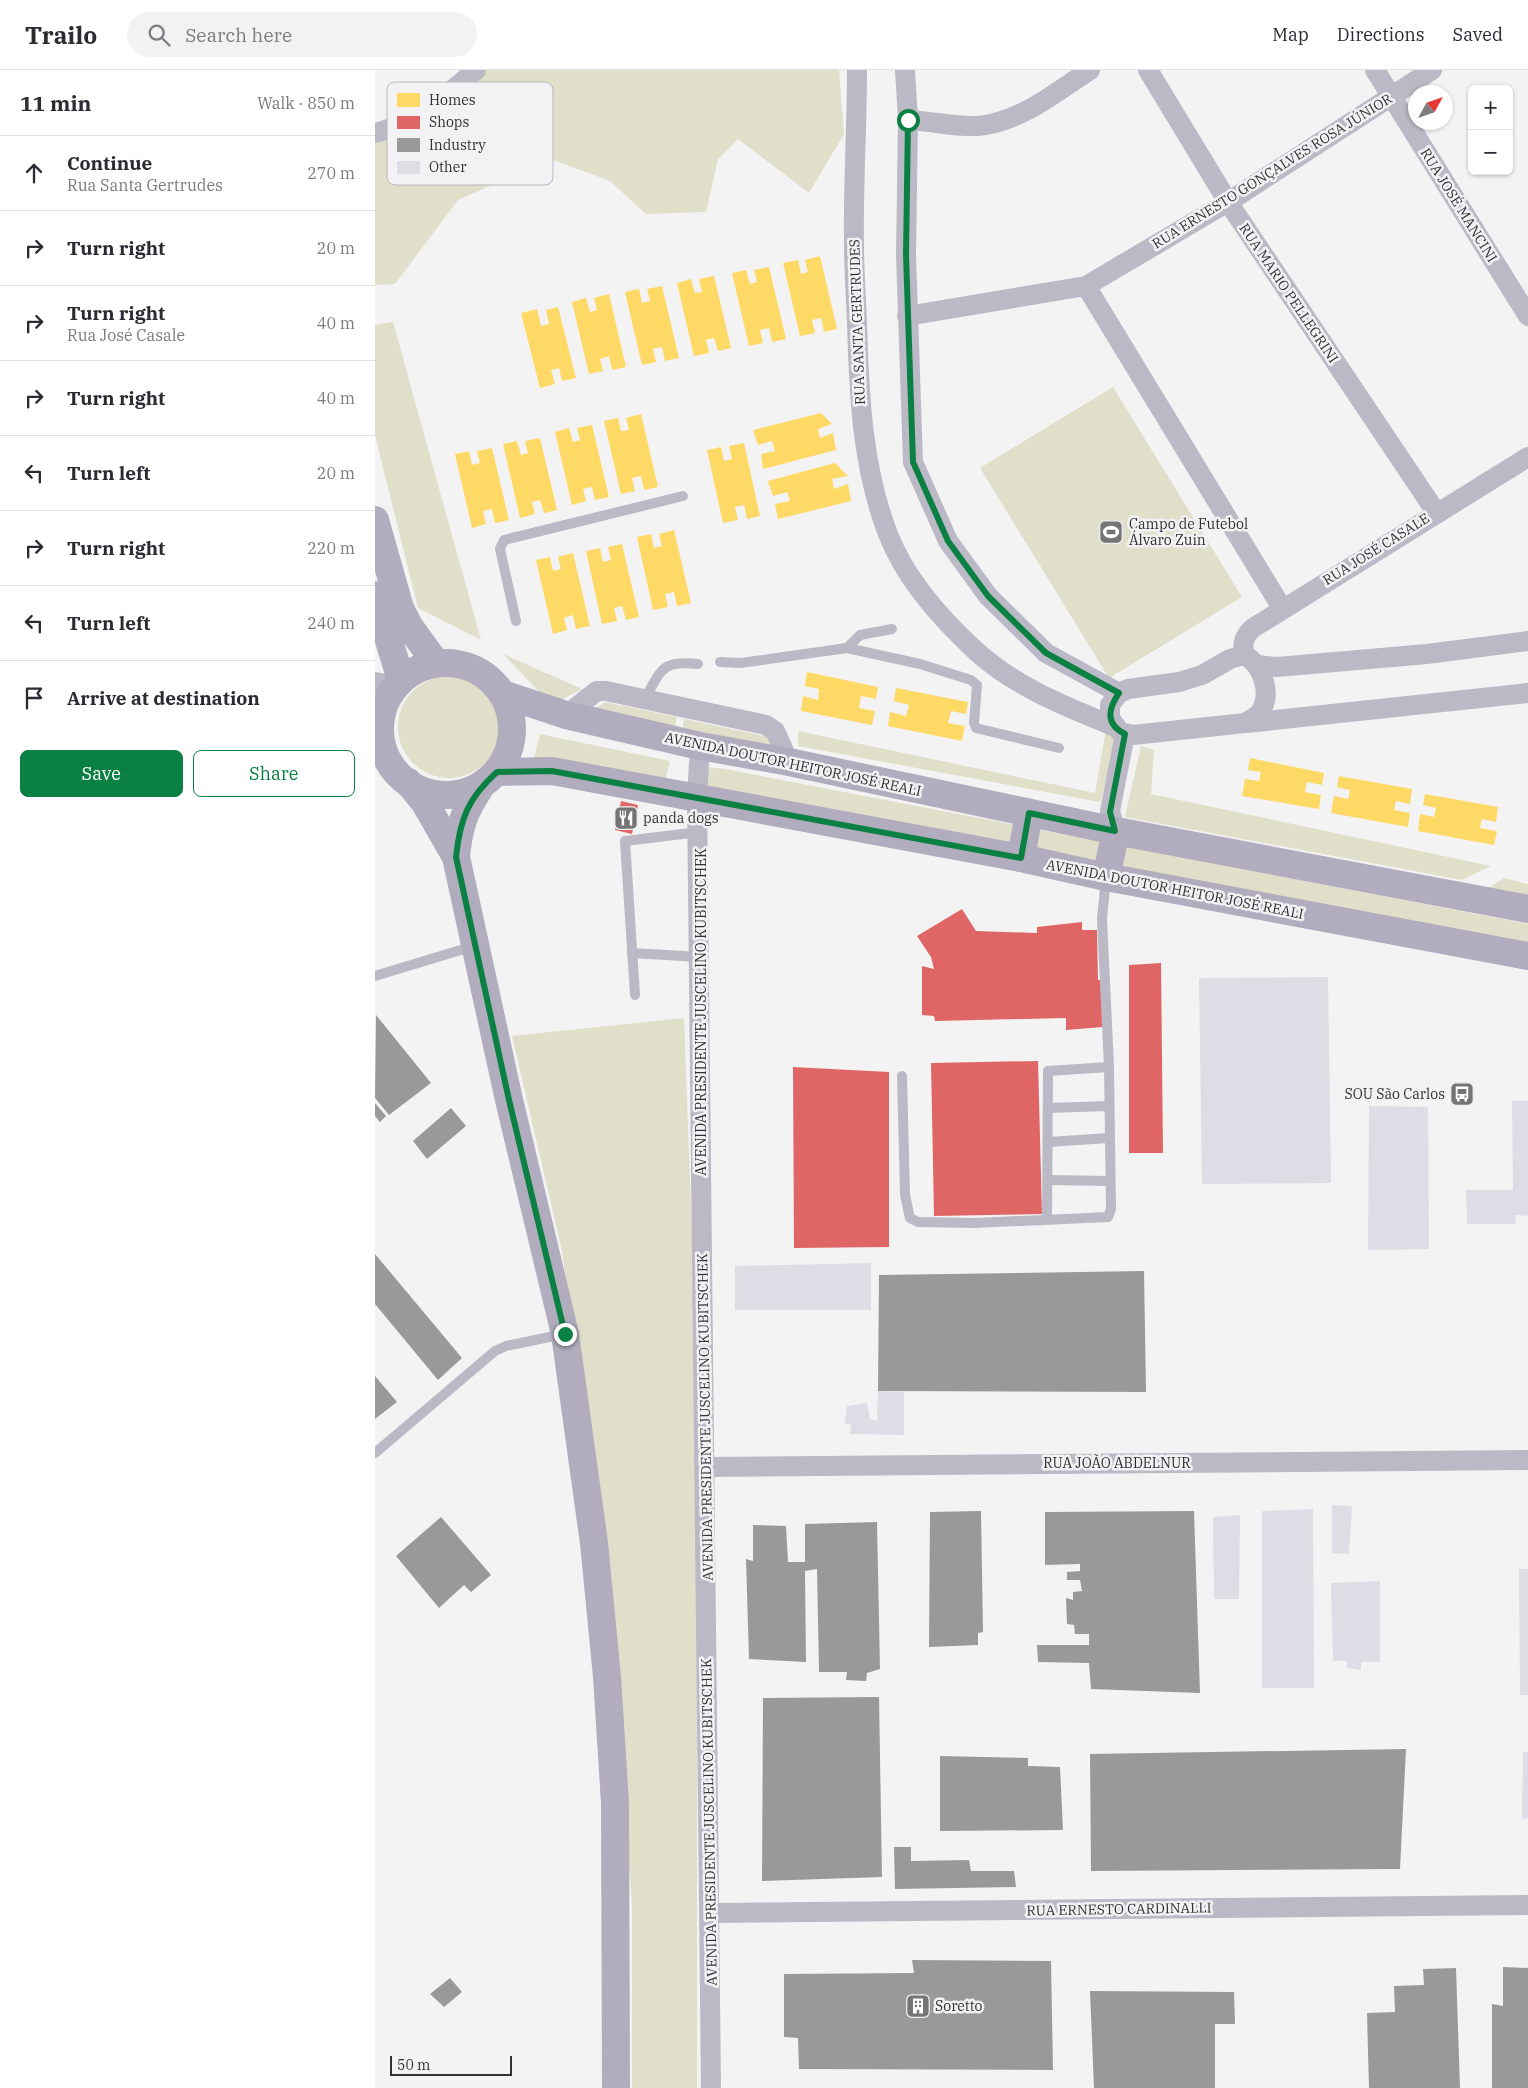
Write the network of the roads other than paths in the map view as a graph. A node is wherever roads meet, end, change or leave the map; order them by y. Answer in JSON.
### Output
{"nodes":[{"id":1,"x":476,"y":70,"type":"edge"},
{"id":2,"x":857,"y":70,"type":"edge"},
{"id":3,"x":905,"y":70,"type":"edge"},
{"id":4,"x":1089,"y":70,"type":"edge"},
{"id":5,"x":1148,"y":70,"type":"edge"},
{"id":6,"x":1375,"y":70,"type":"edge"},
{"id":7,"x":1432,"y":70,"type":"edge"},
{"id":8,"x":461,"y":82,"type":"edge"},
{"id":9,"x":1391,"y":96,"type":"junction"},
{"id":10,"x":908,"y":120,"type":"junction"},
{"id":11,"x":1228,"y":202,"type":"junction"},
{"id":12,"x":1086,"y":286,"type":"junction"},
{"id":13,"x":907,"y":316,"type":"junction"},
{"id":14,"x":1528,"y":316,"type":"edge"},
{"id":15,"x":1528,"y":457,"type":"edge"},
{"id":16,"x":683,"y":496,"type":"dead end"},
{"id":17,"x":1436,"y":512,"type":"junction"},
{"id":18,"x":375,"y":520,"type":"edge"},
{"id":19,"x":1282,"y":608,"type":"junction"},
{"id":20,"x":377,"y":613,"type":"edge"},
{"id":21,"x":516,"y":621,"type":"dead end"},
{"id":22,"x":892,"y":629,"type":"dead end"},
{"id":23,"x":1528,"y":641,"type":"edge"},
{"id":24,"x":847,"y":648,"type":"junction"},
{"id":25,"x":1250,"y":660,"type":"junction"},
{"id":26,"x":720,"y":662,"type":"dead end"},
{"id":27,"x":436,"y":663,"type":"junction"},
{"id":28,"x":698,"y":664,"type":"dead end"},
{"id":29,"x":390,"y":683,"type":"edge"},
{"id":30,"x":1119,"y":693,"type":"junction"},
{"id":31,"x":1528,"y":693,"type":"edge"},
{"id":32,"x":503,"y":694,"type":"junction"},
{"id":33,"x":644,"y":700,"type":"junction"},
{"id":34,"x":566,"y":715,"type":"junction"},
{"id":35,"x":1245,"y":723,"type":"junction"},
{"id":36,"x":1120,"y":730,"type":"junction"},
{"id":37,"x":700,"y":746,"type":"junction"},
{"id":38,"x":1059,"y":748,"type":"dead end"},
{"id":39,"x":789,"y":762,"type":"junction"},
{"id":40,"x":391,"y":766,"type":"edge"},
{"id":41,"x":489,"y":779,"type":"junction"},
{"id":42,"x":697,"y":797,"type":"junction"},
{"id":43,"x":1029,"y":813,"type":"junction"},
{"id":44,"x":1115,"y":831,"type":"junction"},
{"id":45,"x":699,"y":832,"type":"junction"},
{"id":46,"x":456,"y":857,"type":"junction"},
{"id":47,"x":1021,"y":858,"type":"junction"},
{"id":48,"x":1106,"y":877,"type":"junction"},
{"id":49,"x":1528,"y":909,"type":"edge"},
{"id":50,"x":475,"y":946,"type":"junction"},
{"id":51,"x":632,"y":953,"type":"junction"},
{"id":52,"x":1528,"y":956,"type":"edge"},
{"id":53,"x":700,"y":957,"type":"junction"},
{"id":54,"x":375,"y":976,"type":"edge"},
{"id":55,"x":635,"y":995,"type":"dead end"},
{"id":56,"x":1109,"y":1067,"type":"junction"},
{"id":57,"x":902,"y":1076,"type":"dead end"},
{"id":58,"x":1109,"y":1106,"type":"junction"},
{"id":59,"x":1048,"y":1108,"type":"junction"},
{"id":60,"x":1109,"y":1138,"type":"junction"},
{"id":61,"x":1048,"y":1142,"type":"junction"},
{"id":62,"x":1048,"y":1180,"type":"junction"},
{"id":63,"x":1110,"y":1181,"type":"junction"},
{"id":64,"x":1047,"y":1219,"type":"junction"},
{"id":65,"x":565,"y":1334,"type":"junction"},
{"id":66,"x":375,"y":1453,"type":"edge"},
{"id":67,"x":1528,"y":1460,"type":"edge"},
{"id":68,"x":705,"y":1467,"type":"junction"},
{"id":69,"x":1528,"y":1905,"type":"edge"},
{"id":70,"x":711,"y":1913,"type":"junction"},
{"id":71,"x":616,"y":2088,"type":"edge"},
{"id":72,"x":711,"y":2088,"type":"edge"}],
"edges":[{"from":1,"to":8,"type":"street"},
{"from":2,"to":36,"type":"street","name":"RUA SANTA GERTRUDES"},
{"from":3,"to":10,"type":"street"},
{"from":4,"to":10,"type":"street"},
{"from":5,"to":11,"type":"street","name":"RUA MARIO PELLEGRINI"},
{"from":6,"to":9,"type":"street","name":"RUA JOSÉ MANCINI"},
{"from":7,"to":9,"type":"street","name":"RUA ERNESTO GONÇALVES ROSA JÚNIOR"},
{"from":9,"to":11,"type":"street","name":"RUA ERNESTO GONÇALVES ROSA JÚNIOR"},
{"from":9,"to":14,"type":"street","name":"RUA JOSÉ MANCINI"},
{"from":10,"to":13,"type":"street"},
{"from":11,"to":12,"type":"street","name":"RUA ERNESTO GONÇALVES ROSA JÚNIOR"},
{"from":11,"to":17,"type":"street","name":"RUA MARIO PELLEGRINI"},
{"from":12,"to":13,"type":"street","name":"RUA ERNESTO GONÇALVES ROSA JÚNIOR"},
{"from":12,"to":19,"type":"street"},
{"from":13,"to":30,"type":"street"},
{"from":15,"to":17,"type":"street","name":"RUA JOSÉ CASALE"},
{"from":16,"to":21,"type":"lane"},
{"from":17,"to":19,"type":"street","name":"RUA JOSÉ CASALE"},
{"from":18,"to":27,"type":"main road"},
{"from":19,"to":25,"type":"street","name":"RUA JOSÉ CASALE"},
{"from":20,"to":29,"type":"main road"},
{"from":22,"to":24,"type":"lane"},
{"from":23,"to":25,"type":"street"},
{"from":24,"to":26,"type":"lane"},
{"from":24,"to":38,"type":"lane"},
{"from":25,"to":30,"type":"street"},
{"from":25,"to":35,"type":"street"},
{"from":27,"to":29,"type":"main road"},
{"from":27,"to":32,"type":"main road"},
{"from":28,"to":33,"type":"lane"},
{"from":29,"to":40,"type":"main road"},
{"from":30,"to":36,"type":"street"},
{"from":31,"to":35,"type":"street"},
{"from":32,"to":34,"type":"main road","name":"AVENIDA DOUTOR HEITOR JOSÉ REALI"},
{"from":32,"to":41,"type":"main road"},
{"from":33,"to":34,"type":"street"},
{"from":33,"to":39,"type":"street"},
{"from":34,"to":37,"type":"main road","name":"AVENIDA DOUTOR HEITOR JOSÉ REALI"},
{"from":35,"to":36,"type":"street"},
{"from":36,"to":44,"type":"street"},
{"from":37,"to":39,"type":"main road","name":"AVENIDA DOUTOR HEITOR JOSÉ REALI"},
{"from":37,"to":42,"type":"street","name":"AVENIDA PRESIDENTE JUSCELINO KUBITSCHEK"},
{"from":39,"to":43,"type":"main road","name":"AVENIDA DOUTOR HEITOR JOSÉ REALI"},
{"from":40,"to":41,"type":"main road"},
{"from":40,"to":46,"type":"main road"},
{"from":41,"to":42,"type":"main road","name":"AVENIDA DOUTOR HEITOR JOSÉ REALI"},
{"from":41,"to":46,"type":"main road"},
{"from":42,"to":45,"type":"street","name":"AVENIDA PRESIDENTE JUSCELINO KUBITSCHEK"},
{"from":42,"to":47,"type":"main road","name":"AVENIDA DOUTOR HEITOR JOSÉ REALI"},
{"from":43,"to":44,"type":"main road","name":"AVENIDA DOUTOR HEITOR JOSÉ REALI"},
{"from":43,"to":47,"type":"main road"},
{"from":44,"to":48,"type":"main road"},
{"from":44,"to":49,"type":"main road","name":"AVENIDA DOUTOR HEITOR JOSÉ REALI"},
{"from":45,"to":51,"type":"lane"},
{"from":45,"to":53,"type":"street","name":"AVENIDA PRESIDENTE JUSCELINO KUBITSCHEK"},
{"from":46,"to":50,"type":"main road"},
{"from":47,"to":48,"type":"main road","name":"AVENIDA DOUTOR HEITOR JOSÉ REALI"},
{"from":48,"to":52,"type":"main road","name":"AVENIDA DOUTOR HEITOR JOSÉ REALI"},
{"from":48,"to":56,"type":"lane"},
{"from":50,"to":54,"type":"lane"},
{"from":50,"to":65,"type":"main road"},
{"from":51,"to":53,"type":"lane"},
{"from":51,"to":55,"type":"lane"},
{"from":53,"to":68,"type":"street","name":"AVENIDA PRESIDENTE JUSCELINO KUBITSCHEK"},
{"from":56,"to":58,"type":"lane"},
{"from":56,"to":59,"type":"lane"},
{"from":57,"to":64,"type":"lane"},
{"from":58,"to":59,"type":"lane"},
{"from":58,"to":60,"type":"lane"},
{"from":59,"to":61,"type":"lane"},
{"from":60,"to":61,"type":"lane"},
{"from":60,"to":63,"type":"lane"},
{"from":61,"to":62,"type":"lane"},
{"from":62,"to":63,"type":"lane"},
{"from":62,"to":64,"type":"lane"},
{"from":63,"to":64,"type":"lane"},
{"from":65,"to":66,"type":"lane"},
{"from":65,"to":71,"type":"main road"},
{"from":67,"to":68,"type":"street","name":"RUA JOÃO ABDELNUR"},
{"from":68,"to":70,"type":"street","name":"AVENIDA PRESIDENTE JUSCELINO KUBITSCHEK"},
{"from":69,"to":70,"type":"street","name":"RUA ERNESTO CARDINALLI"},
{"from":70,"to":72,"type":"street","name":"AVENIDA PRESIDENTE JUSCELINO KUBITSCHEK"}]}
